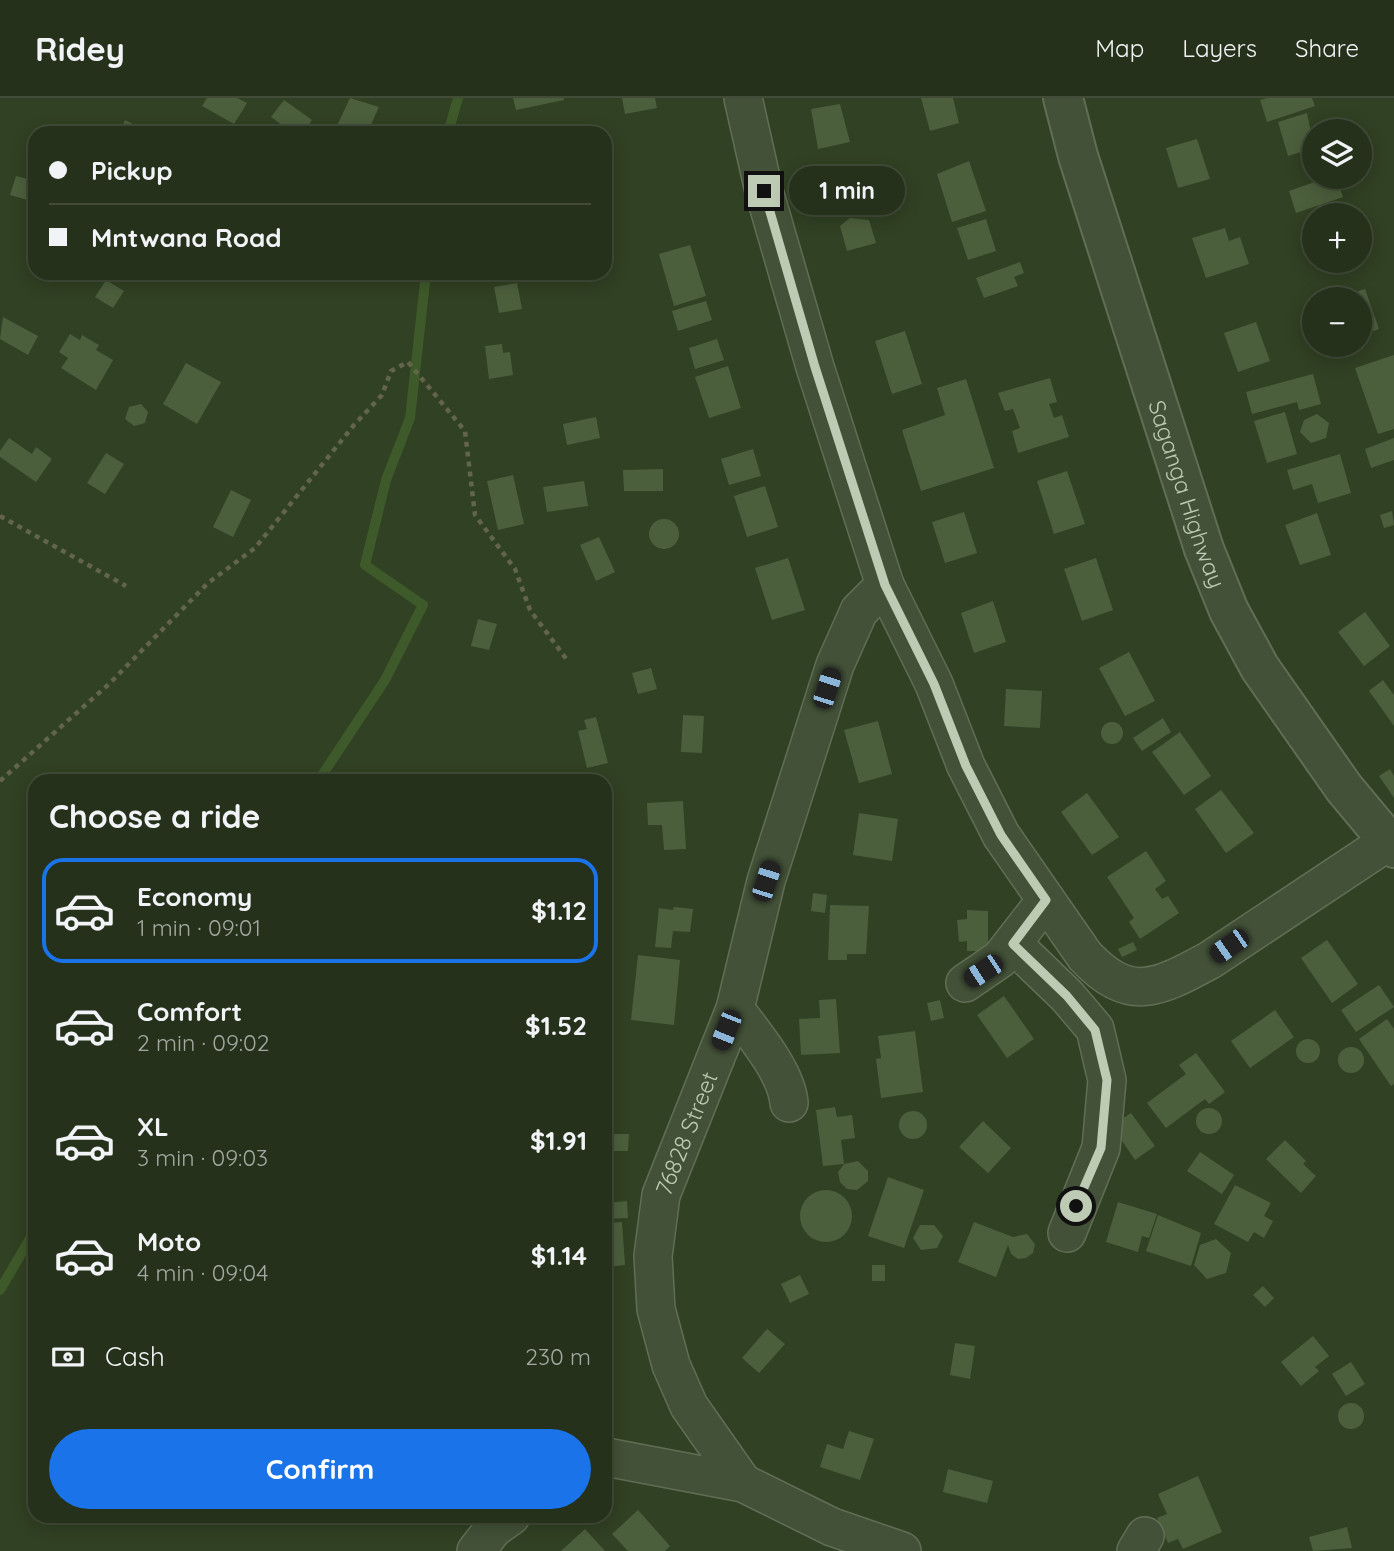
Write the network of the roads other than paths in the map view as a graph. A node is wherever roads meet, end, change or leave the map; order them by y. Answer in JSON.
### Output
{"nodes":[{"id":1,"x":743,"y":98,"type":"edge"},
{"id":2,"x":1063,"y":98,"type":"edge"},
{"id":3,"x":885,"y":585,"type":"junction"},
{"id":4,"x":1391,"y":845,"type":"edge"},
{"id":5,"x":1046,"y":900,"type":"junction"},
{"id":6,"x":1013,"y":944,"type":"junction"},
{"id":7,"x":965,"y":983,"type":"dead end"},
{"id":8,"x":735,"y":1009,"type":"junction"},
{"id":9,"x":789,"y":1103,"type":"dead end"},
{"id":10,"x":1067,"y":1233,"type":"dead end"},
{"id":11,"x":612,"y":1458,"type":"edge"},
{"id":12,"x":743,"y":1483,"type":"junction"},
{"id":13,"x":502,"y":1523,"type":"edge"},
{"id":14,"x":476,"y":1551,"type":"edge"},
{"id":15,"x":902,"y":1551,"type":"edge"}],
"edges":[{"from":1,"to":3,"type":"street"},
{"from":2,"to":4,"type":"street","name":"Saganga Highway"},
{"from":3,"to":5,"type":"street"},
{"from":3,"to":8,"type":"street","name":"76828 Street"},
{"from":4,"to":5,"type":"street"},
{"from":5,"to":6,"type":"street"},
{"from":6,"to":7,"type":"street"},
{"from":6,"to":10,"type":"street"},
{"from":8,"to":9,"type":"street"},
{"from":8,"to":12,"type":"street","name":"76828 Street"},
{"from":11,"to":12,"type":"street"},
{"from":12,"to":15,"type":"street"},
{"from":13,"to":14,"type":"street"}]}
